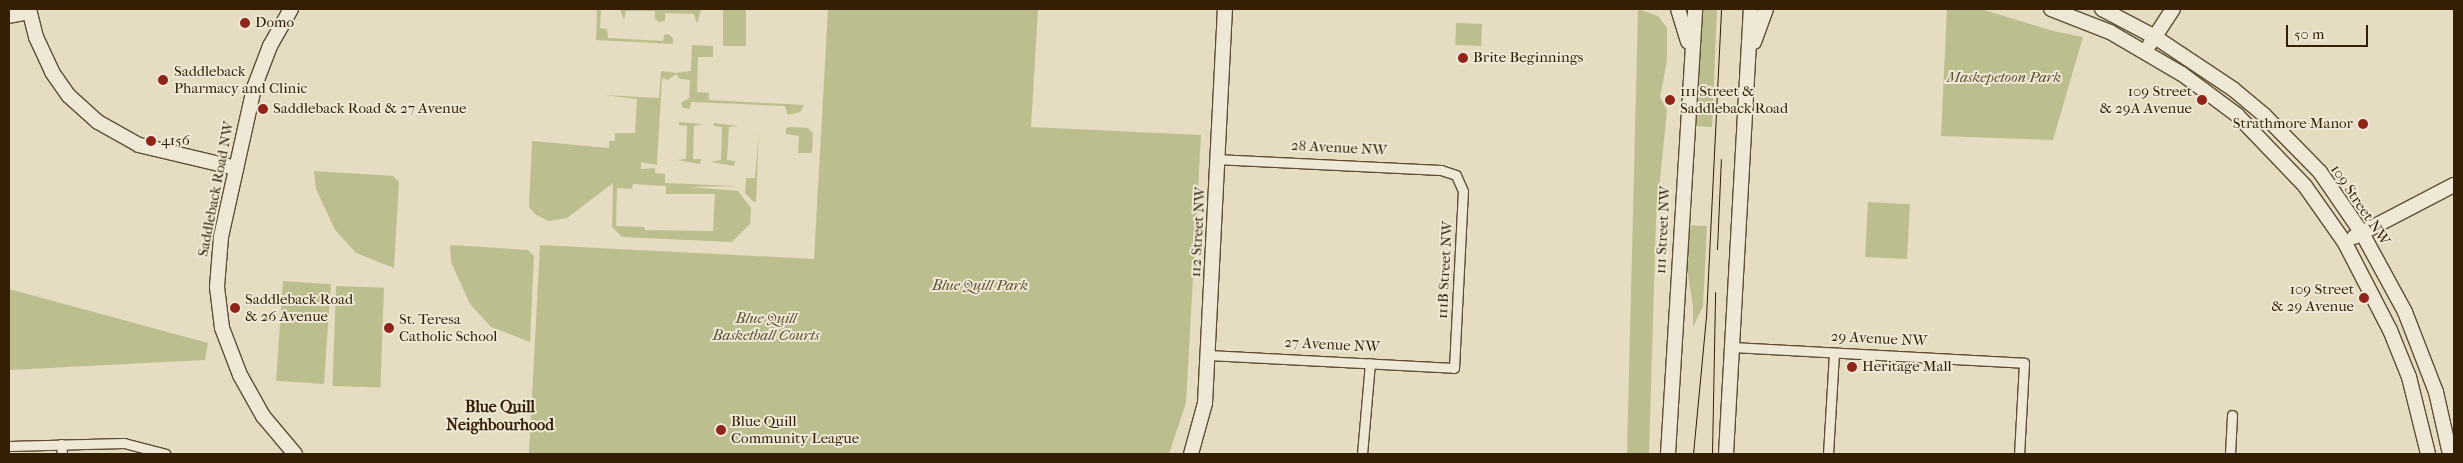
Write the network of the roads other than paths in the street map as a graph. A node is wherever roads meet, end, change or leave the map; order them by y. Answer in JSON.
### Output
{"nodes":[{"id":1,"x":291,"y":9,"type":"edge"},
{"id":2,"x":1225,"y":9,"type":"edge"},
{"id":3,"x":1678,"y":9,"type":"edge"},
{"id":4,"x":1695,"y":9,"type":"edge"},
{"id":5,"x":1751,"y":9,"type":"edge"},
{"id":6,"x":1766,"y":9,"type":"edge"},
{"id":7,"x":2051,"y":9,"type":"edge"},
{"id":8,"x":2102,"y":9,"type":"edge"},
{"id":9,"x":2173,"y":9,"type":"edge"},
{"id":10,"x":29,"y":10,"type":"edge"},
{"id":11,"x":9,"y":16,"type":"edge"},
{"id":12,"x":2155,"y":36,"type":"junction"},
{"id":13,"x":1691,"y":51,"type":"junction"},
{"id":14,"x":2145,"y":51,"type":"junction"},
{"id":15,"x":1748,"y":64,"type":"junction"},
{"id":16,"x":1219,"y":159,"type":"junction"},
{"id":17,"x":236,"y":168,"type":"junction"},
{"id":18,"x":1456,"y":175,"type":"joint"},
{"id":19,"x":2454,"y":185,"type":"edge"},
{"id":20,"x":2362,"y":232,"type":"junction"},
{"id":21,"x":2345,"y":243,"type":"junction"},
{"id":22,"x":1732,"y":347,"type":"junction"},
{"id":23,"x":1834,"y":353,"type":"junction"},
{"id":24,"x":1208,"y":355,"type":"junction"},
{"id":25,"x":1370,"y":363,"type":"junction"},
{"id":26,"x":1454,"y":368,"type":"joint"},
{"id":27,"x":2232,"y":415,"type":"dead end"},
{"id":28,"x":62,"y":444,"type":"junction"},
{"id":29,"x":9,"y":446,"type":"edge"},
{"id":30,"x":62,"y":454,"type":"edge"},
{"id":31,"x":166,"y":454,"type":"edge"},
{"id":32,"x":295,"y":454,"type":"edge"},
{"id":33,"x":1191,"y":454,"type":"edge"},
{"id":34,"x":1362,"y":454,"type":"edge"},
{"id":35,"x":1668,"y":454,"type":"edge"},
{"id":36,"x":1726,"y":454,"type":"edge"},
{"id":37,"x":1828,"y":454,"type":"edge"},
{"id":38,"x":2020,"y":454,"type":"edge"},
{"id":39,"x":2230,"y":454,"type":"edge"},
{"id":40,"x":2428,"y":454,"type":"edge"},
{"id":41,"x":2450,"y":454,"type":"edge"}],
"edges":[{"from":1,"to":17,"type":"street","name":"Saddleback Road NW"},
{"from":2,"to":16,"type":"street","name":"112 Street NW"},
{"from":3,"to":13,"type":"street"},
{"from":4,"to":13,"type":"street","name":"111 Street NW"},
{"from":5,"to":15,"type":"street"},
{"from":6,"to":15,"type":"street"},
{"from":7,"to":14,"type":"street"},
{"from":8,"to":12,"type":"street","name":"109 Street NW"},
{"from":9,"to":12,"type":"street"},
{"from":10,"to":11,"type":"street"},
{"from":10,"to":17,"type":"street"},
{"from":12,"to":14,"type":"street"},
{"from":12,"to":20,"type":"street","name":"109 Street NW"},
{"from":13,"to":35,"type":"street","name":"111 Street NW"},
{"from":14,"to":21,"type":"street"},
{"from":15,"to":22,"type":"street"},
{"from":16,"to":18,"type":"street","name":"28 Avenue NW"},
{"from":16,"to":24,"type":"street","name":"112 Street NW"},
{"from":17,"to":32,"type":"street","name":"Saddleback Road NW"},
{"from":18,"to":26,"type":"street","name":"111B Street NW"},
{"from":19,"to":20,"type":"street"},
{"from":20,"to":21,"type":"street"},
{"from":20,"to":41,"type":"street","name":"109 Street NW"},
{"from":21,"to":40,"type":"street"},
{"from":22,"to":23,"type":"street","name":"29 Avenue NW"},
{"from":22,"to":36,"type":"street"},
{"from":23,"to":37,"type":"street"},
{"from":23,"to":38,"type":"street","name":"29 Avenue NW"},
{"from":24,"to":25,"type":"street","name":"27 Avenue NW"},
{"from":24,"to":33,"type":"street","name":"112 Street NW"},
{"from":25,"to":26,"type":"street","name":"27 Avenue NW"},
{"from":25,"to":34,"type":"street"},
{"from":27,"to":39,"type":"street"},
{"from":28,"to":29,"type":"street"},
{"from":28,"to":30,"type":"street"},
{"from":28,"to":31,"type":"street"}]}
